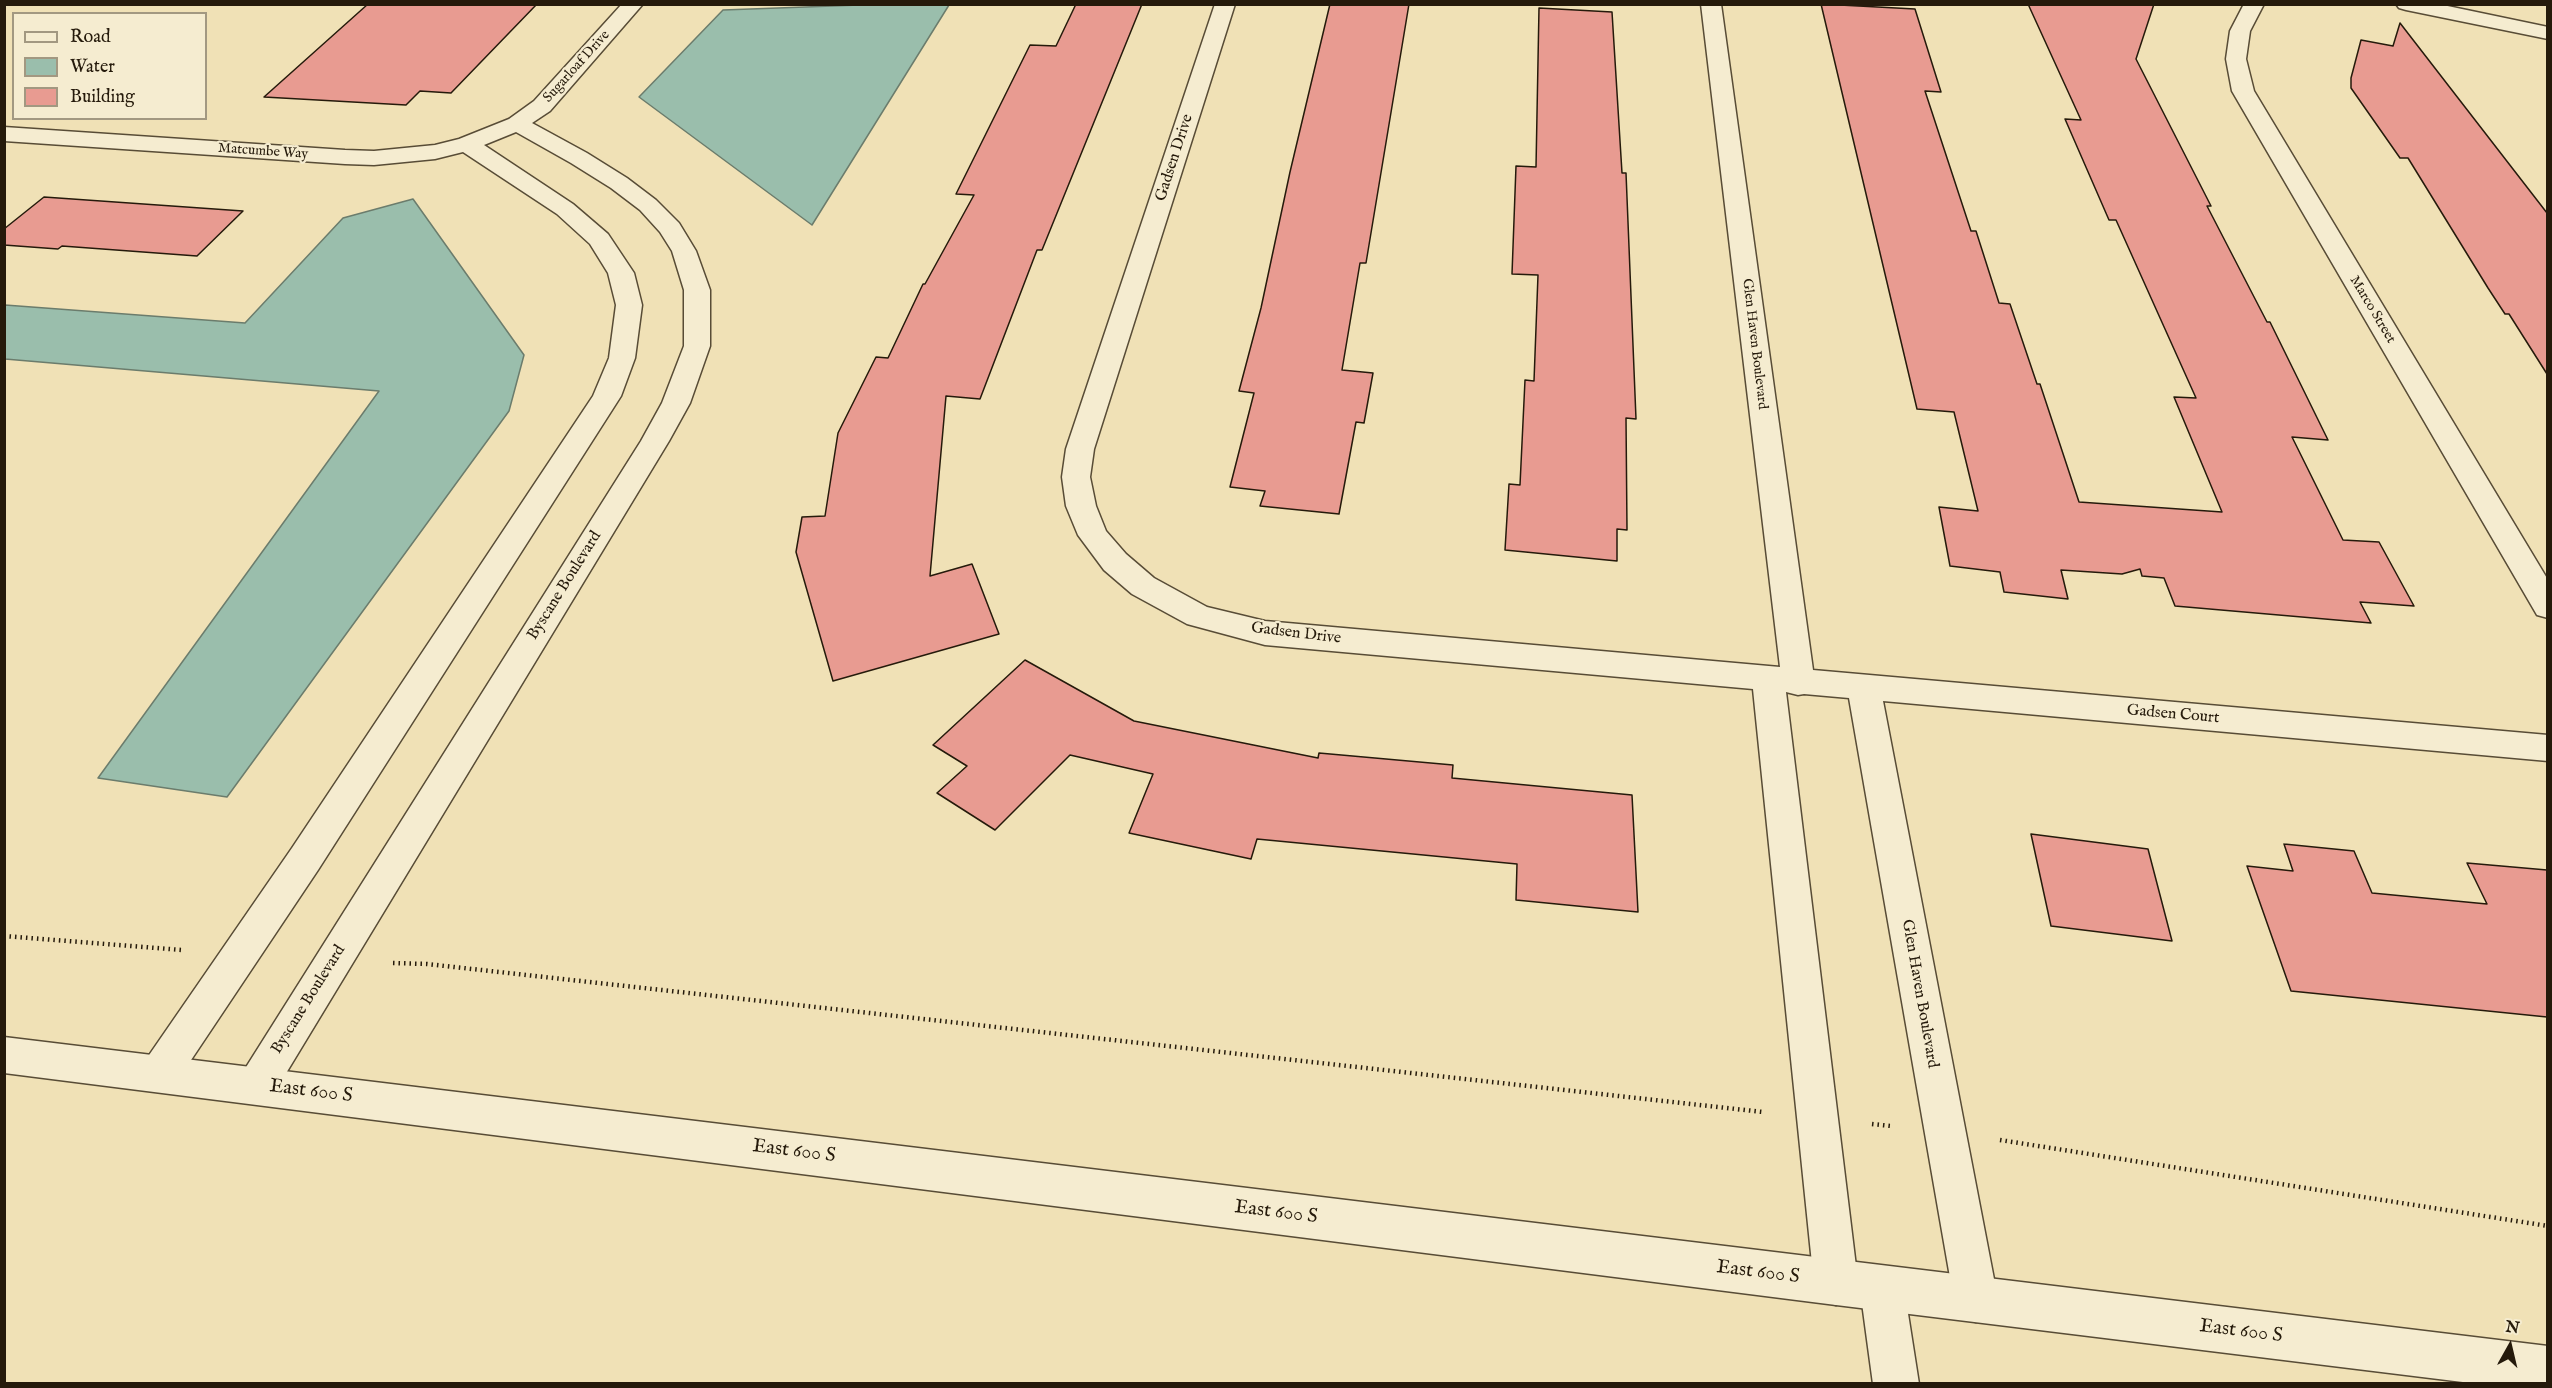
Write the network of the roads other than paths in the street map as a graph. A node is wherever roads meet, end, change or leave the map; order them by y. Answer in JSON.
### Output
{"nodes":[{"id":1,"x":633,"y":4,"type":"edge"},
{"id":2,"x":1225,"y":4,"type":"edge"},
{"id":3,"x":1711,"y":4,"type":"edge"},
{"id":4,"x":2254,"y":4,"type":"edge"},
{"id":5,"x":2406,"y":4,"type":"edge"},
{"id":6,"x":2547,"y":33,"type":"edge"},
{"id":7,"x":517,"y":124,"type":"junction"},
{"id":8,"x":4,"y":134,"type":"edge"},
{"id":9,"x":467,"y":144,"type":"junction"},
{"id":10,"x":2547,"y":608,"type":"edge"},
{"id":11,"x":1783,"y":681,"type":"junction"},
{"id":12,"x":1864,"y":688,"type":"junction"},
{"id":13,"x":2547,"y":748,"type":"edge"},
{"id":14,"x":4,"y":1055,"type":"edge"},
{"id":15,"x":159,"y":1074,"type":"junction"},
{"id":16,"x":256,"y":1085,"type":"junction"},
{"id":17,"x":1836,"y":1283,"type":"junction"},
{"id":18,"x":1882,"y":1288,"type":"junction"},
{"id":19,"x":1976,"y":1300,"type":"junction"},
{"id":20,"x":2547,"y":1369,"type":"edge"},
{"id":21,"x":1896,"y":1383,"type":"edge"}],
"edges":[{"from":1,"to":7,"type":"street","name":"Sugarloaf Drive"},
{"from":2,"to":11,"type":"street","name":"Gadsen Drive"},
{"from":3,"to":11,"type":"street","name":"Glen Haven Boulevard"},
{"from":4,"to":10,"type":"street","name":"Marco Street"},
{"from":5,"to":6,"type":"street"},
{"from":7,"to":9,"type":"street","name":"Matcumbe Way"},
{"from":7,"to":16,"type":"street","name":"Byscane Boulevard"},
{"from":8,"to":9,"type":"street","name":"Matcumbe Way"},
{"from":9,"to":15,"type":"street"},
{"from":11,"to":12,"type":"street","name":"Gadsen Court"},
{"from":11,"to":17,"type":"street","name":"Glen Haven Boulevard"},
{"from":12,"to":13,"type":"street","name":"Gadsen Court"},
{"from":12,"to":19,"type":"street","name":"Glen Haven Boulevard"},
{"from":14,"to":15,"type":"street","name":"East 600 S"},
{"from":15,"to":16,"type":"street","name":"East 600 S"},
{"from":16,"to":17,"type":"street","name":"East 600 S"},
{"from":17,"to":18,"type":"street","name":"East 600 S"},
{"from":18,"to":19,"type":"street","name":"East 600 S"},
{"from":18,"to":21,"type":"street"},
{"from":19,"to":20,"type":"street","name":"East 600 S"}]}
